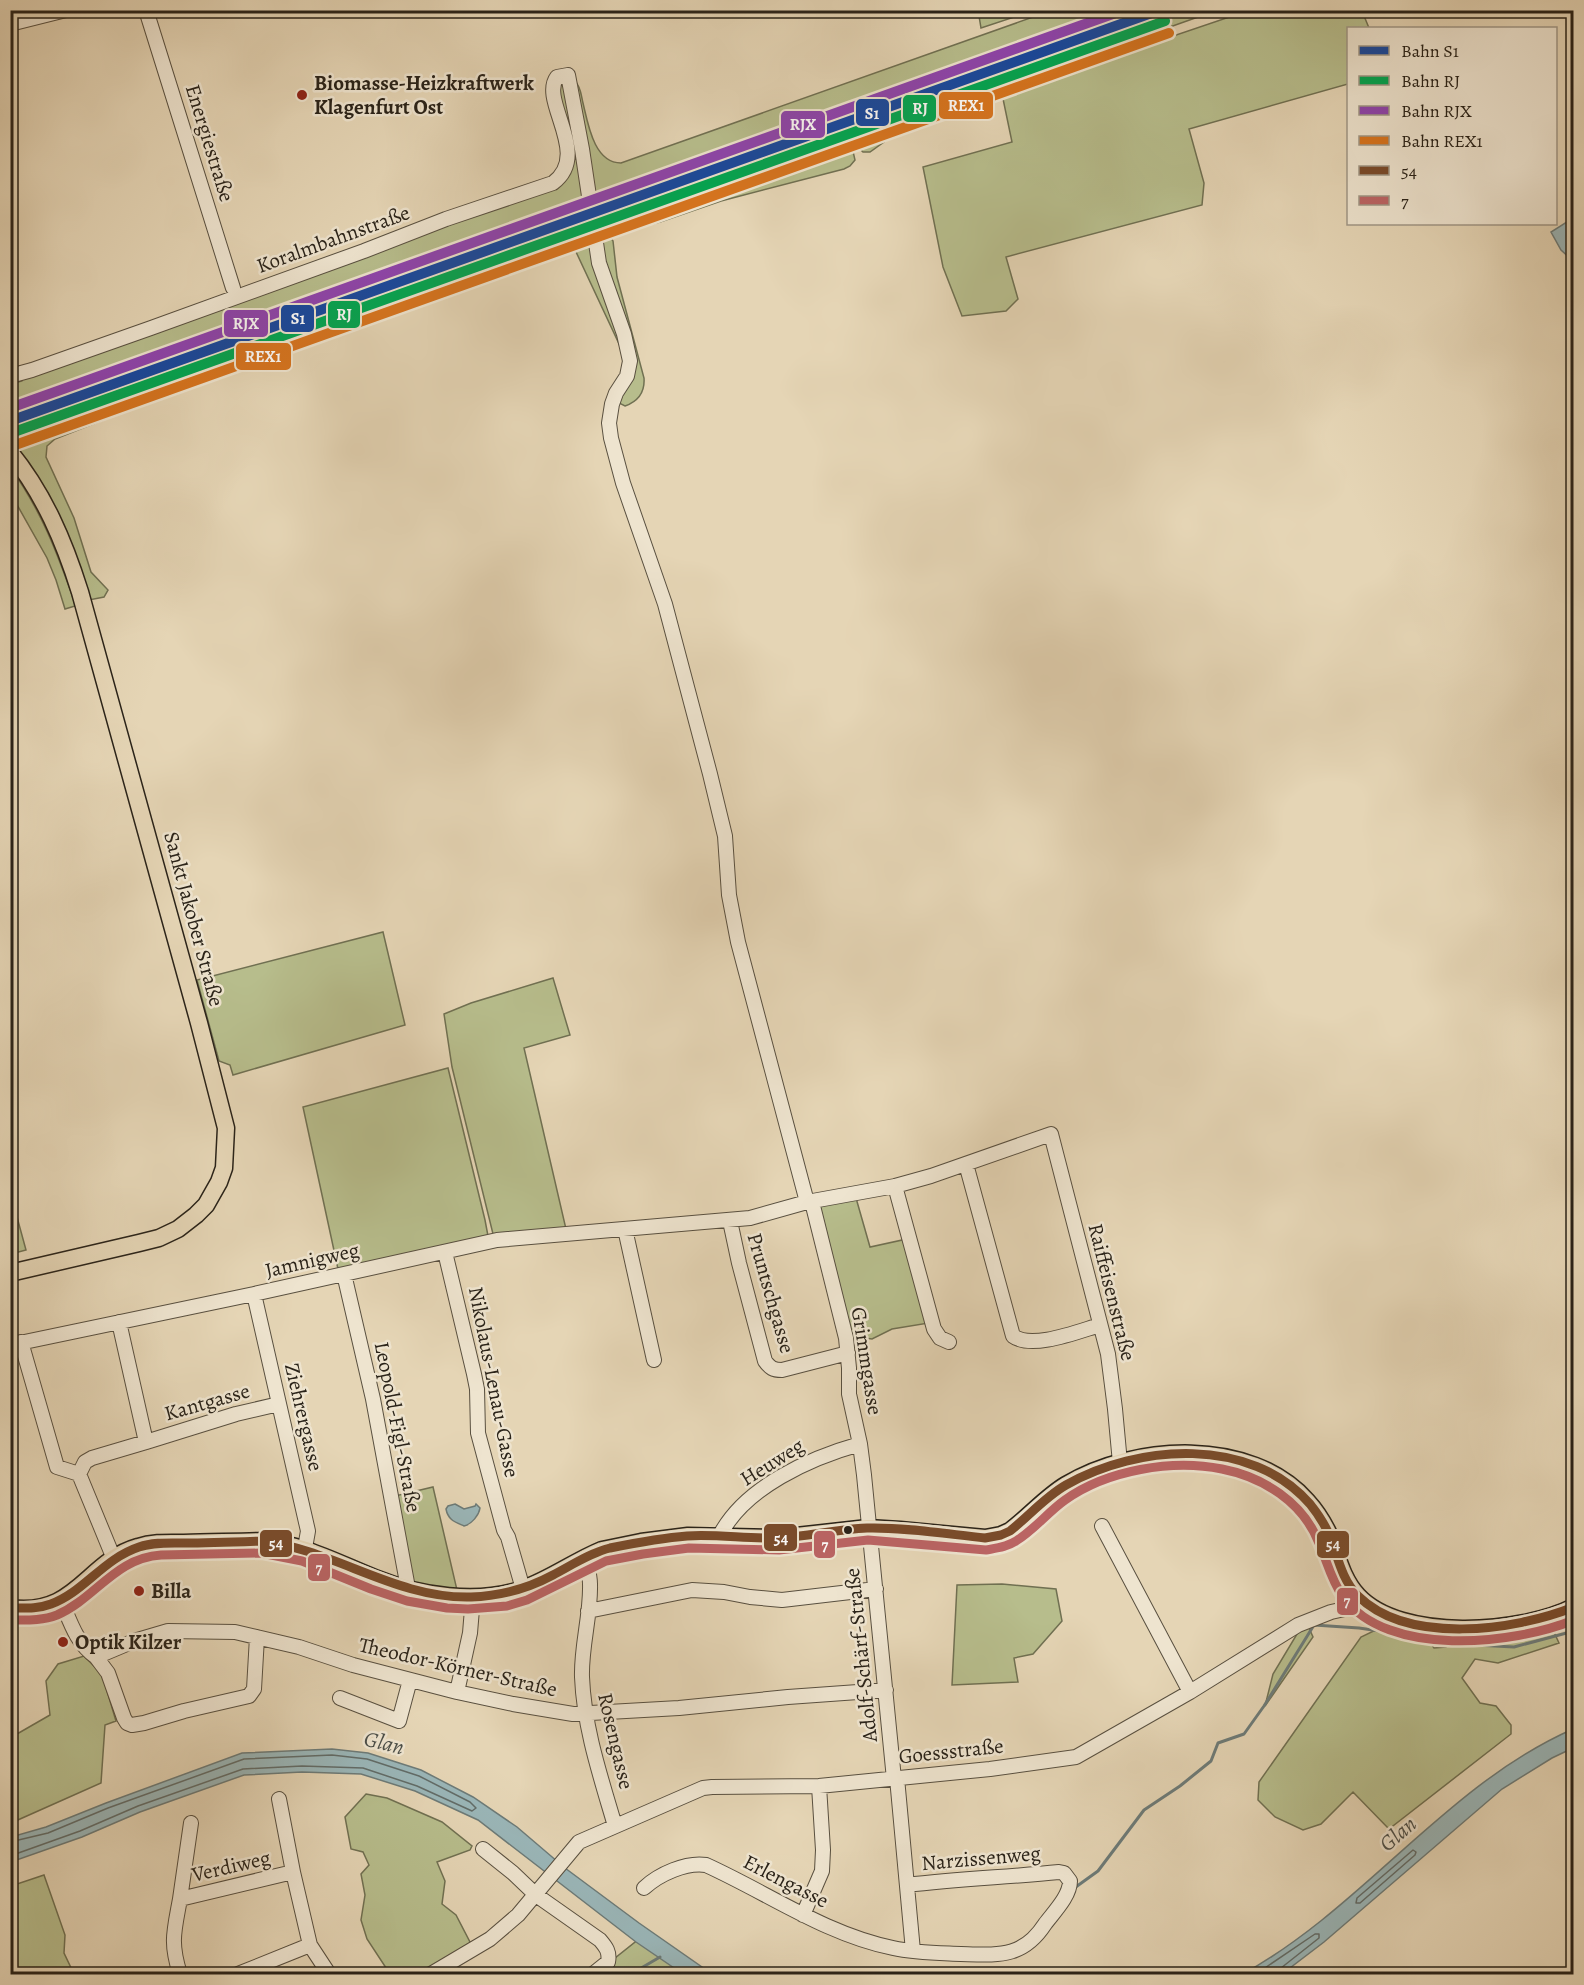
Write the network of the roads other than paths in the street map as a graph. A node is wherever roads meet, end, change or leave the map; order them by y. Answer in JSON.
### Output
{"nodes":[{"id":1,"x":66,"y":10,"type":"edge"},
{"id":2,"x":147,"y":10,"type":"edge"},
{"id":3,"x":10,"y":24,"type":"edge"},
{"id":4,"x":568,"y":75,"type":"joint"},
{"id":5,"x":232,"y":288,"type":"dead end"},
{"id":6,"x":10,"y":376,"type":"edge"},
{"id":7,"x":14,"y":457,"type":"edge"},
{"id":8,"x":1051,"y":1134,"type":"joint"},
{"id":9,"x":966,"y":1164,"type":"junction"},
{"id":10,"x":896,"y":1186,"type":"junction"},
{"id":11,"x":810,"y":1202,"type":"junction"},
{"id":12,"x":730,"y":1221,"type":"junction"},
{"id":13,"x":625,"y":1229,"type":"junction"},
{"id":14,"x":446,"y":1252,"type":"junction"},
{"id":15,"x":10,"y":1273,"type":"edge"},
{"id":16,"x":344,"y":1274,"type":"junction"},
{"id":17,"x":254,"y":1294,"type":"junction"},
{"id":18,"x":119,"y":1322,"type":"junction"},
{"id":19,"x":1100,"y":1325,"type":"junction"},
{"id":20,"x":949,"y":1342,"type":"dead end"},
{"id":21,"x":16,"y":1343,"type":"edge"},
{"id":22,"x":848,"y":1353,"type":"junction"},
{"id":23,"x":654,"y":1360,"type":"dead end"},
{"id":24,"x":279,"y":1404,"type":"junction"},
{"id":25,"x":146,"y":1442,"type":"junction"},
{"id":26,"x":860,"y":1444,"type":"junction"},
{"id":27,"x":1120,"y":1463,"type":"junction"},
{"id":28,"x":79,"y":1473,"type":"junction"},
{"id":29,"x":1102,"y":1526,"type":"dead end"},
{"id":30,"x":868,"y":1528,"type":"junction"},
{"id":31,"x":720,"y":1535,"type":"junction"},
{"id":32,"x":305,"y":1548,"type":"junction"},
{"id":33,"x":585,"y":1557,"type":"junction"},
{"id":34,"x":114,"y":1559,"type":"junction"},
{"id":35,"x":408,"y":1588,"type":"junction"},
{"id":36,"x":523,"y":1589,"type":"junction"},
{"id":37,"x":876,"y":1589,"type":"junction"},
{"id":38,"x":473,"y":1597,"type":"junction"},
{"id":39,"x":61,"y":1600,"type":"junction"},
{"id":40,"x":1367,"y":1604,"type":"junction"},
{"id":41,"x":1574,"y":1607,"type":"edge"},
{"id":42,"x":10,"y":1608,"type":"edge"},
{"id":43,"x":588,"y":1611,"type":"junction"},
{"id":44,"x":257,"y":1637,"type":"junction"},
{"id":45,"x":96,"y":1657,"type":"junction"},
{"id":46,"x":410,"y":1680,"type":"junction"},
{"id":47,"x":886,"y":1690,"type":"junction"},
{"id":48,"x":457,"y":1692,"type":"junction"},
{"id":49,"x":1190,"y":1692,"type":"junction"},
{"id":50,"x":340,"y":1698,"type":"dead end"},
{"id":51,"x":585,"y":1713,"type":"junction"},
{"id":52,"x":896,"y":1778,"type":"junction"},
{"id":53,"x":819,"y":1786,"type":"junction"},
{"id":54,"x":279,"y":1799,"type":"dead end"},
{"id":55,"x":191,"y":1823,"type":"dead end"},
{"id":56,"x":615,"y":1826,"type":"junction"},
{"id":57,"x":483,"y":1849,"type":"dead end"},
{"id":58,"x":293,"y":1872,"type":"junction"},
{"id":59,"x":1059,"y":1872,"type":"joint"},
{"id":60,"x":907,"y":1885,"type":"junction"},
{"id":61,"x":644,"y":1888,"type":"dead end"},
{"id":62,"x":536,"y":1895,"type":"junction"},
{"id":63,"x":180,"y":1899,"type":"junction"},
{"id":64,"x":803,"y":1915,"type":"junction"},
{"id":65,"x":310,"y":1945,"type":"junction"},
{"id":66,"x":913,"y":1951,"type":"junction"},
{"id":67,"x":180,"y":1974,"type":"edge"},
{"id":68,"x":238,"y":1974,"type":"edge"},
{"id":69,"x":329,"y":1974,"type":"edge"},
{"id":70,"x":431,"y":1974,"type":"edge"},
{"id":71,"x":593,"y":1974,"type":"edge"}],
"edges":[{"from":1,"to":3,"type":"street"},
{"from":2,"to":5,"type":"street","name":"Energiestraße"},
{"from":4,"to":6,"type":"street","name":"Koralmbahnstraße"},
{"from":4,"to":11,"type":"street","name":"Grimmgasse"},
{"from":7,"to":15,"type":"main road","name":"Sankt Jakober Straße"},
{"from":8,"to":9,"type":"street","name":"Jamnigweg"},
{"from":8,"to":19,"type":"street","name":"Raiffeisenstraße"},
{"from":9,"to":10,"type":"street","name":"Jamnigweg"},
{"from":9,"to":19,"type":"street"},
{"from":10,"to":11,"type":"street","name":"Jamnigweg"},
{"from":10,"to":20,"type":"street"},
{"from":11,"to":12,"type":"street","name":"Jamnigweg"},
{"from":11,"to":22,"type":"street","name":"Grimmgasse"},
{"from":12,"to":13,"type":"street","name":"Jamnigweg"},
{"from":12,"to":22,"type":"street","name":"Pruntschgasse"},
{"from":13,"to":14,"type":"street","name":"Jamnigweg"},
{"from":13,"to":23,"type":"street"},
{"from":14,"to":16,"type":"street","name":"Jamnigweg"},
{"from":14,"to":36,"type":"street","name":"Nikolaus-Lenau-Gasse"},
{"from":16,"to":17,"type":"street","name":"Jamnigweg"},
{"from":16,"to":35,"type":"street","name":"Leopold-Figl-Straße"},
{"from":17,"to":18,"type":"street","name":"Jamnigweg"},
{"from":17,"to":24,"type":"street","name":"Ziehrergasse"},
{"from":18,"to":21,"type":"street","name":"Jamnigweg"},
{"from":18,"to":25,"type":"street","name":"Kantgasse"},
{"from":19,"to":27,"type":"street","name":"Raiffeisenstraße"},
{"from":21,"to":28,"type":"street"},
{"from":22,"to":26,"type":"street","name":"Grimmgasse"},
{"from":24,"to":25,"type":"street","name":"Kantgasse"},
{"from":24,"to":32,"type":"street","name":"Ziehrergasse"},
{"from":25,"to":28,"type":"street","name":"Kantgasse"},
{"from":26,"to":30,"type":"street","name":"Grimmgasse"},
{"from":26,"to":31,"type":"street","name":"Heuweg"},
{"from":27,"to":30,"type":"main road"},
{"from":27,"to":40,"type":"main road"},
{"from":28,"to":34,"type":"street"},
{"from":29,"to":49,"type":"street"},
{"from":30,"to":31,"type":"main road"},
{"from":30,"to":37,"type":"street","name":"Adolf-Schärf-Straße"},
{"from":31,"to":33,"type":"main road"},
{"from":32,"to":34,"type":"main road"},
{"from":32,"to":35,"type":"main road"},
{"from":33,"to":36,"type":"main road"},
{"from":33,"to":43,"type":"street","name":"Rosengasse"},
{"from":34,"to":39,"type":"main road"},
{"from":35,"to":38,"type":"main road"},
{"from":36,"to":38,"type":"main road"},
{"from":37,"to":43,"type":"street"},
{"from":37,"to":47,"type":"street","name":"Adolf-Schärf-Straße"},
{"from":38,"to":48,"type":"street"},
{"from":39,"to":42,"type":"main road"},
{"from":39,"to":45,"type":"street"},
{"from":40,"to":41,"type":"main road"},
{"from":40,"to":49,"type":"street","name":"Goessstraße"},
{"from":43,"to":51,"type":"street","name":"Rosengasse"},
{"from":44,"to":45,"type":"street","name":"Theodor-Körner-Straße"},
{"from":44,"to":45,"type":"street"},
{"from":44,"to":46,"type":"street","name":"Theodor-Körner-Straße"},
{"from":46,"to":48,"type":"street","name":"Theodor-Körner-Straße"},
{"from":46,"to":50,"type":"street"},
{"from":47,"to":51,"type":"street","name":"Theodor-Körner-Straße"},
{"from":47,"to":52,"type":"street","name":"Adolf-Schärf-Straße"},
{"from":48,"to":51,"type":"street","name":"Theodor-Körner-Straße"},
{"from":49,"to":52,"type":"street","name":"Goessstraße"},
{"from":51,"to":56,"type":"street","name":"Rosengasse"},
{"from":52,"to":53,"type":"street","name":"Goessstraße"},
{"from":52,"to":60,"type":"street","name":"Adolf-Schärf-Straße"},
{"from":53,"to":56,"type":"street","name":"Goessstraße"},
{"from":53,"to":64,"type":"street"},
{"from":54,"to":58,"type":"street","name":"Verdiweg"},
{"from":55,"to":63,"type":"street","name":"Verdiweg"},
{"from":56,"to":62,"type":"street","name":"Goessstraße"},
{"from":57,"to":62,"type":"street"},
{"from":58,"to":63,"type":"street","name":"Verdiweg"},
{"from":58,"to":65,"type":"street"},
{"from":59,"to":60,"type":"street","name":"Narzissenweg"},
{"from":59,"to":66,"type":"street","name":"Erlengasse"},
{"from":60,"to":66,"type":"street","name":"Adolf-Schärf-Straße"},
{"from":61,"to":64,"type":"street","name":"Erlengasse"},
{"from":62,"to":70,"type":"street","name":"Goessstraße"},
{"from":62,"to":71,"type":"street"},
{"from":63,"to":67,"type":"street"},
{"from":64,"to":66,"type":"street","name":"Erlengasse"},
{"from":65,"to":68,"type":"street"},
{"from":65,"to":69,"type":"street"}]}
